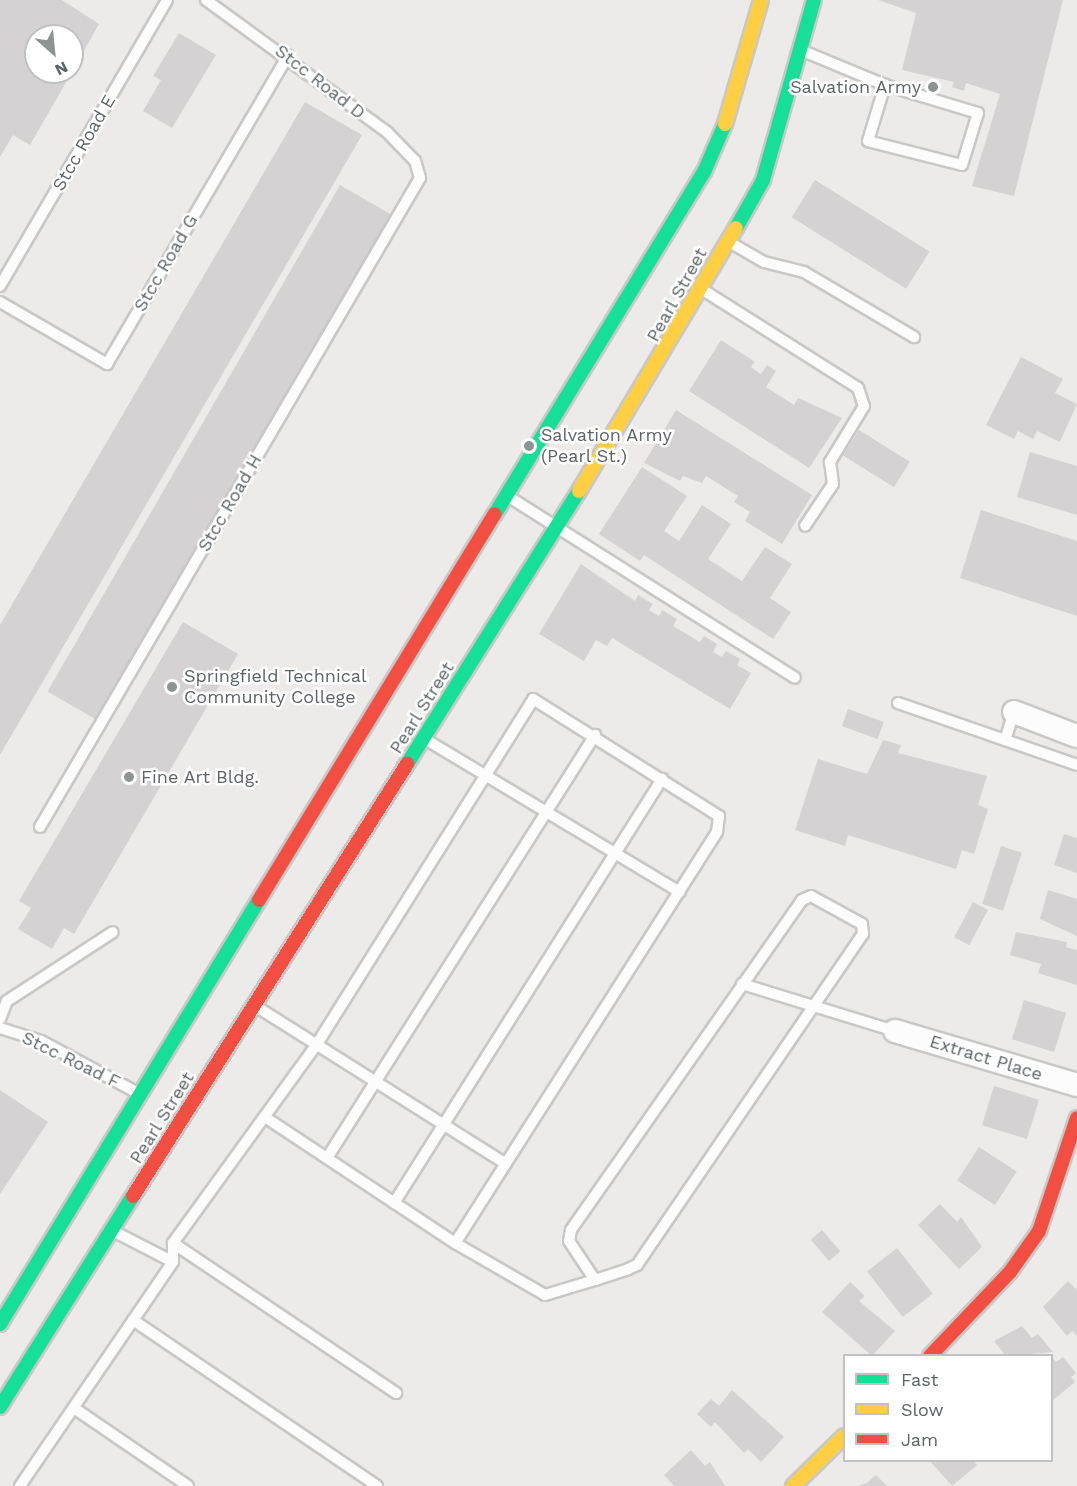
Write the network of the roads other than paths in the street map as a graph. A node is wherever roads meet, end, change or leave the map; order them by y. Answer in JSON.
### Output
{"nodes":[{"id":1,"x":167,"y":0,"type":"edge"},
{"id":2,"x":206,"y":0,"type":"edge"},
{"id":3,"x":761,"y":0,"type":"edge"},
{"id":4,"x":814,"y":0,"type":"edge"},
{"id":5,"x":752,"y":37,"type":"junction"},
{"id":6,"x":800,"y":50,"type":"junction"},
{"id":7,"x":288,"y":55,"type":"junction"},
{"id":8,"x":885,"y":85,"type":"junction"},
{"id":9,"x":420,"y":178,"type":"joint"},
{"id":10,"x":729,"y":241,"type":"junction"},
{"id":11,"x":0,"y":286,"type":"edge"},
{"id":12,"x":701,"y":288,"type":"junction"},
{"id":13,"x":0,"y":302,"type":"edge"},
{"id":14,"x":914,"y":337,"type":"dead end"},
{"id":15,"x":509,"y":497,"type":"junction"},
{"id":16,"x":805,"y":526,"type":"dead end"},
{"id":17,"x":557,"y":527,"type":"junction"},
{"id":18,"x":795,"y":678,"type":"dead end"},
{"id":19,"x":898,"y":703,"type":"dead end"},
{"id":20,"x":1014,"y":712,"type":"joint"},
{"id":21,"x":595,"y":735,"type":"junction"},
{"id":22,"x":1077,"y":736,"type":"edge"},
{"id":23,"x":424,"y":738,"type":"junction"},
{"id":24,"x":1005,"y":740,"type":"junction"},
{"id":25,"x":1077,"y":765,"type":"edge"},
{"id":26,"x":485,"y":772,"type":"junction"},
{"id":27,"x":662,"y":779,"type":"junction"},
{"id":28,"x":545,"y":809,"type":"junction"},
{"id":29,"x":40,"y":827,"type":"dead end"},
{"id":30,"x":613,"y":851,"type":"junction"},
{"id":31,"x":680,"y":892,"type":"junction"},
{"id":32,"x":113,"y":932,"type":"dead end"},
{"id":33,"x":742,"y":984,"type":"junction"},
{"id":34,"x":255,"y":1006,"type":"junction"},
{"id":35,"x":812,"y":1008,"type":"junction"},
{"id":36,"x":0,"y":1018,"type":"edge"},
{"id":37,"x":0,"y":1028,"type":"edge"},
{"id":38,"x":895,"y":1031,"type":"joint"},
{"id":39,"x":317,"y":1044,"type":"junction"},
{"id":40,"x":376,"y":1082,"type":"junction"},
{"id":41,"x":1077,"y":1085,"type":"edge"},
{"id":42,"x":141,"y":1094,"type":"junction"},
{"id":43,"x":266,"y":1118,"type":"junction"},
{"id":44,"x":1077,"y":1118,"type":"edge"},
{"id":45,"x":443,"y":1124,"type":"junction"},
{"id":46,"x":1072,"y":1156,"type":"edge"},
{"id":47,"x":327,"y":1158,"type":"junction"},
{"id":48,"x":506,"y":1164,"type":"junction"},
{"id":49,"x":394,"y":1203,"type":"junction"},
{"id":50,"x":112,"y":1230,"type":"junction"},
{"id":51,"x":173,"y":1243,"type":"junction"},
{"id":52,"x":455,"y":1243,"type":"junction"},
{"id":53,"x":173,"y":1262,"type":"junction"},
{"id":54,"x":595,"y":1280,"type":"junction"},
{"id":55,"x":133,"y":1320,"type":"junction"},
{"id":56,"x":0,"y":1324,"type":"edge"},
{"id":57,"x":932,"y":1354,"type":"edge"},
{"id":58,"x":396,"y":1393,"type":"dead end"},
{"id":59,"x":0,"y":1407,"type":"edge"},
{"id":60,"x":74,"y":1408,"type":"junction"},
{"id":61,"x":843,"y":1437,"type":"edge"},
{"id":62,"x":20,"y":1486,"type":"edge"},
{"id":63,"x":188,"y":1486,"type":"edge"},
{"id":64,"x":376,"y":1486,"type":"edge"},
{"id":65,"x":792,"y":1486,"type":"edge"}],
"edges":[{"from":1,"to":11,"type":"lane","name":"Stcc Road E"},
{"from":2,"to":7,"type":"lane","name":"Stcc Road D"},
{"from":3,"to":5,"type":"street","name":"Pearl Street"},
{"from":4,"to":6,"type":"street","name":"Pearl Street"},
{"from":5,"to":6,"type":"street"},
{"from":5,"to":15,"type":"street","name":"Pearl Street"},
{"from":6,"to":8,"type":"lane"},
{"from":6,"to":10,"type":"street","name":"Pearl Street"},
{"from":7,"to":9,"type":"lane","name":"Stcc Road D"},
{"from":7,"to":13,"type":"lane","name":"Stcc Road G"},
{"from":8,"to":8,"type":"lane"},
{"from":9,"to":29,"type":"lane","name":"Stcc Road H"},
{"from":10,"to":12,"type":"street","name":"Pearl Street"},
{"from":10,"to":14,"type":"lane"},
{"from":12,"to":16,"type":"lane"},
{"from":12,"to":17,"type":"street","name":"Pearl Street"},
{"from":15,"to":17,"type":"lane"},
{"from":15,"to":42,"type":"street","name":"Pearl Street"},
{"from":17,"to":18,"type":"lane"},
{"from":17,"to":23,"type":"street","name":"Pearl Street"},
{"from":19,"to":24,"type":"lane"},
{"from":20,"to":22,"type":"street"},
{"from":20,"to":24,"type":"lane"},
{"from":21,"to":26,"type":"lane"},
{"from":21,"to":27,"type":"lane"},
{"from":21,"to":28,"type":"lane"},
{"from":23,"to":26,"type":"lane"},
{"from":23,"to":34,"type":"street","name":"Pearl Street"},
{"from":24,"to":25,"type":"lane"},
{"from":26,"to":28,"type":"lane"},
{"from":26,"to":39,"type":"lane"},
{"from":27,"to":30,"type":"lane"},
{"from":27,"to":31,"type":"lane"},
{"from":28,"to":30,"type":"lane"},
{"from":28,"to":40,"type":"lane"},
{"from":30,"to":31,"type":"lane"},
{"from":30,"to":45,"type":"lane"},
{"from":31,"to":48,"type":"lane"},
{"from":32,"to":36,"type":"lane"},
{"from":33,"to":35,"type":"lane"},
{"from":33,"to":35,"type":"lane"},
{"from":33,"to":54,"type":"lane"},
{"from":34,"to":39,"type":"lane"},
{"from":34,"to":50,"type":"street","name":"Pearl Street"},
{"from":35,"to":38,"type":"lane"},
{"from":35,"to":54,"type":"lane"},
{"from":37,"to":42,"type":"lane","name":"Stcc Road F"},
{"from":38,"to":41,"type":"street","name":"Extract Place"},
{"from":39,"to":40,"type":"lane"},
{"from":39,"to":43,"type":"lane"},
{"from":40,"to":45,"type":"lane"},
{"from":40,"to":47,"type":"lane"},
{"from":42,"to":56,"type":"street","name":"Pearl Street"},
{"from":43,"to":47,"type":"lane"},
{"from":43,"to":51,"type":"lane"},
{"from":44,"to":46,"type":"street"},
{"from":45,"to":48,"type":"lane"},
{"from":45,"to":49,"type":"lane"},
{"from":46,"to":57,"type":"street"},
{"from":47,"to":49,"type":"lane"},
{"from":48,"to":52,"type":"lane"},
{"from":49,"to":52,"type":"lane"},
{"from":50,"to":53,"type":"lane"},
{"from":50,"to":59,"type":"street","name":"Pearl Street"},
{"from":51,"to":53,"type":"lane"},
{"from":51,"to":58,"type":"lane"},
{"from":52,"to":54,"type":"lane"},
{"from":53,"to":55,"type":"lane"},
{"from":55,"to":60,"type":"lane"},
{"from":55,"to":64,"type":"lane"},
{"from":60,"to":62,"type":"lane"},
{"from":60,"to":63,"type":"lane"},
{"from":61,"to":65,"type":"street"}]}
